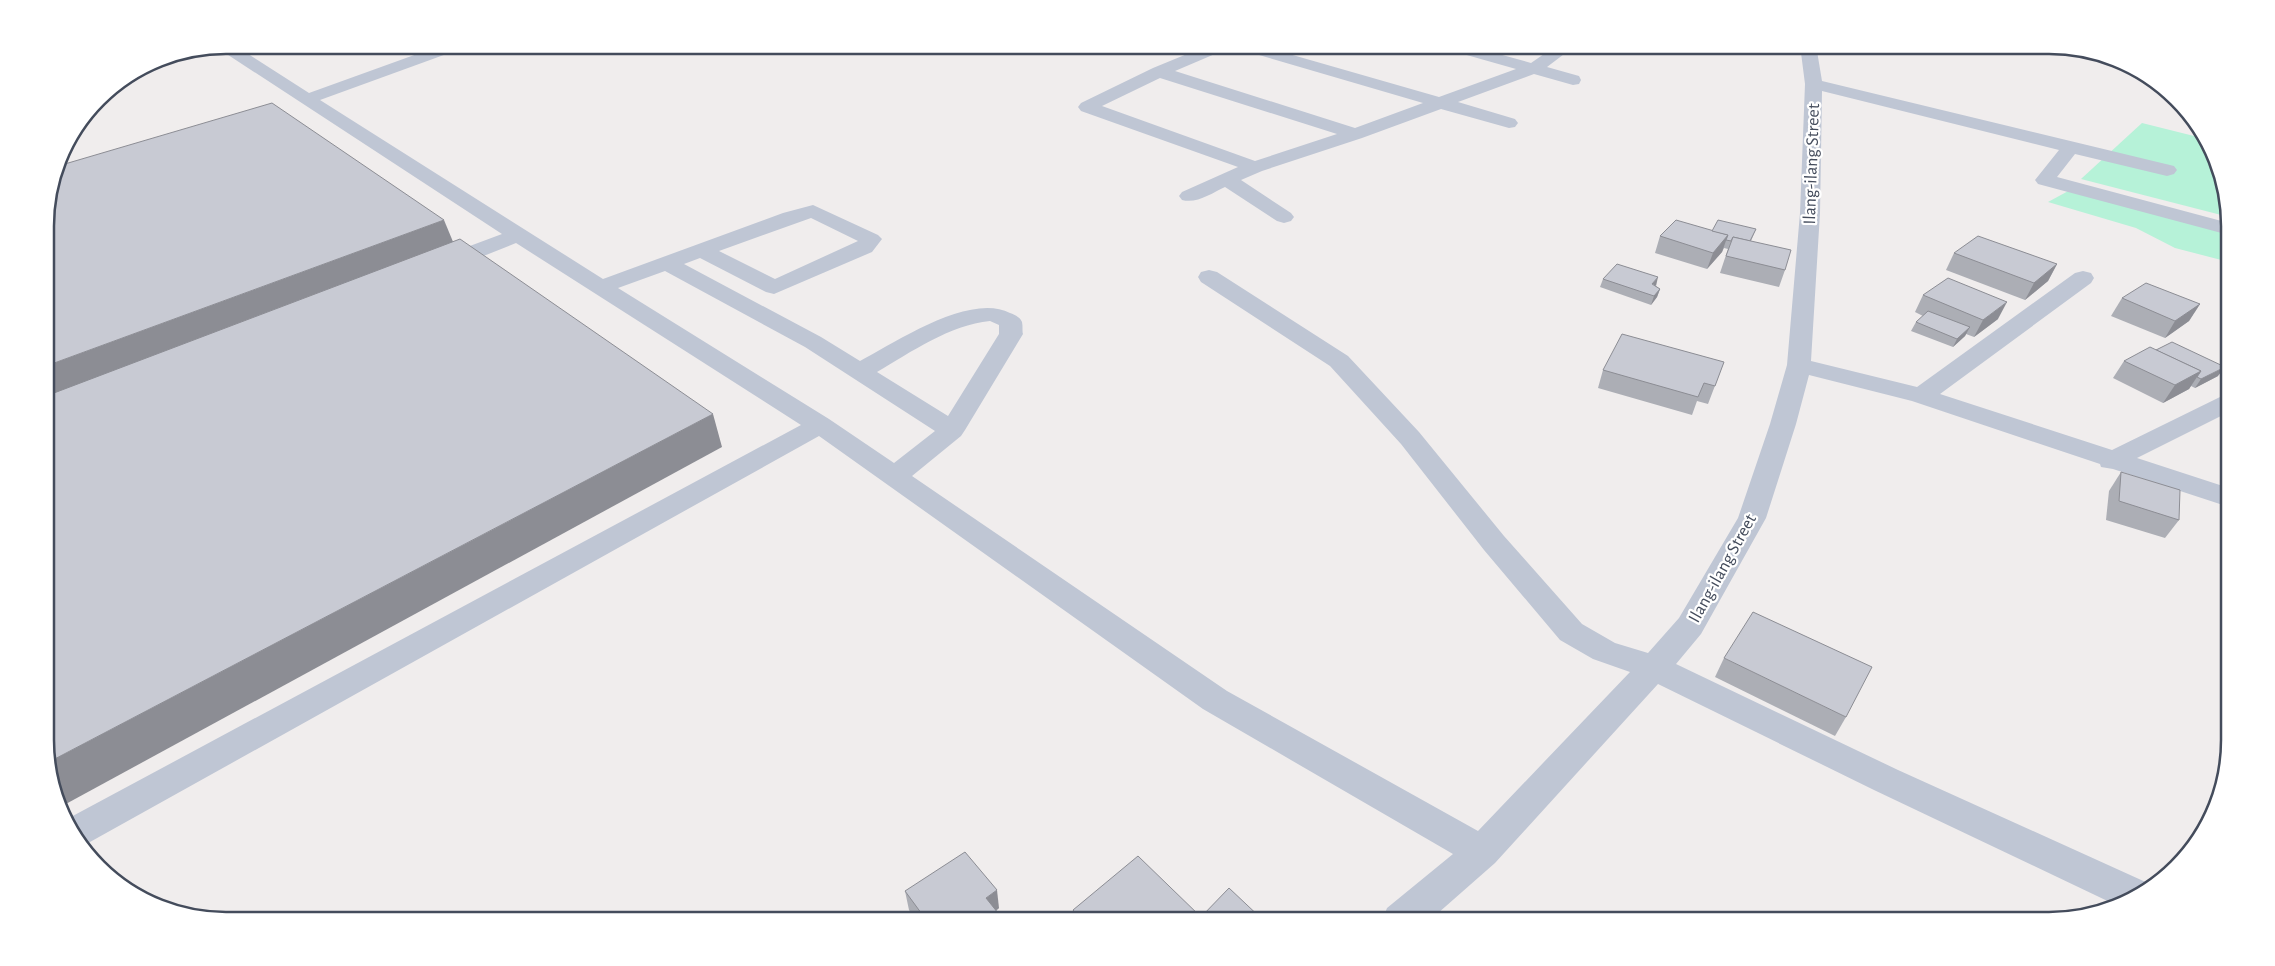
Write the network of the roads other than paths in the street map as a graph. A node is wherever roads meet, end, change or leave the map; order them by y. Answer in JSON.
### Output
{"nodes":[{"id":1,"x":234,"y":54,"type":"edge"},
{"id":2,"x":436,"y":54,"type":"edge"},
{"id":3,"x":1202,"y":54,"type":"edge"},
{"id":4,"x":1272,"y":54,"type":"edge"},
{"id":5,"x":1482,"y":54,"type":"edge"},
{"id":6,"x":1555,"y":54,"type":"edge"},
{"id":7,"x":1809,"y":54,"type":"edge"},
{"id":8,"x":1535,"y":68,"type":"junction"},
{"id":9,"x":1159,"y":72,"type":"junction"},
{"id":10,"x":1573,"y":80,"type":"dead end"},
{"id":11,"x":1814,"y":84,"type":"junction"},
{"id":12,"x":1441,"y":103,"type":"junction"},
{"id":13,"x":312,"y":108,"type":"junction"},
{"id":14,"x":1509,"y":123,"type":"dead end"},
{"id":15,"x":1356,"y":134,"type":"junction"},
{"id":16,"x":2071,"y":147,"type":"junction"},
{"id":17,"x":1254,"y":167,"type":"junction"},
{"id":18,"x":2167,"y":170,"type":"dead end"},
{"id":19,"x":1226,"y":179,"type":"junction"},
{"id":20,"x":1190,"y":196,"type":"dead end"},
{"id":21,"x":1284,"y":217,"type":"dead end"},
{"id":22,"x":2221,"y":227,"type":"edge"},
{"id":23,"x":518,"y":235,"type":"junction"},
{"id":24,"x":701,"y":250,"type":"junction"},
{"id":25,"x":667,"y":263,"type":"junction"},
{"id":26,"x":425,"y":271,"type":"edge"},
{"id":27,"x":1209,"y":277,"type":"dead end"},
{"id":28,"x":2083,"y":278,"type":"dead end"},
{"id":29,"x":601,"y":288,"type":"junction"},
{"id":30,"x":774,"y":288,"type":"junction"},
{"id":31,"x":813,"y":342,"type":"junction"},
{"id":32,"x":1799,"y":365,"type":"junction"},
{"id":33,"x":860,"y":371,"type":"junction"},
{"id":34,"x":1921,"y":396,"type":"junction"},
{"id":35,"x":2221,"y":406,"type":"edge"},
{"id":36,"x":820,"y":425,"type":"junction"},
{"id":37,"x":952,"y":430,"type":"junction"},
{"id":38,"x":2111,"y":461,"type":"junction"},
{"id":39,"x":894,"y":477,"type":"junction"},
{"id":40,"x":2221,"y":495,"type":"edge"},
{"id":41,"x":1654,"y":668,"type":"junction"},
{"id":42,"x":80,"y":830,"type":"edge"},
{"id":43,"x":1482,"y":852,"type":"junction"},
{"id":44,"x":2128,"y":892,"type":"edge"},
{"id":45,"x":1412,"y":912,"type":"edge"}],
"edges":[{"from":1,"to":13,"type":"street"},
{"from":2,"to":13,"type":"street"},
{"from":3,"to":9,"type":"street"},
{"from":4,"to":12,"type":"street"},
{"from":5,"to":8,"type":"street"},
{"from":6,"to":8,"type":"street"},
{"from":7,"to":11,"type":"street","name":"Ilang-ilang Street"},
{"from":8,"to":10,"type":"street"},
{"from":8,"to":12,"type":"street"},
{"from":9,"to":15,"type":"street"},
{"from":9,"to":17,"type":"street"},
{"from":11,"to":16,"type":"street"},
{"from":11,"to":32,"type":"street","name":"Ilang-ilang Street"},
{"from":12,"to":14,"type":"street"},
{"from":12,"to":15,"type":"street"},
{"from":13,"to":23,"type":"street"},
{"from":15,"to":17,"type":"street"},
{"from":16,"to":18,"type":"street"},
{"from":16,"to":22,"type":"street"},
{"from":17,"to":19,"type":"street"},
{"from":19,"to":20,"type":"street"},
{"from":19,"to":21,"type":"street"},
{"from":23,"to":26,"type":"street"},
{"from":23,"to":29,"type":"street"},
{"from":24,"to":25,"type":"street"},
{"from":24,"to":30,"type":"street"},
{"from":24,"to":30,"type":"street"},
{"from":25,"to":29,"type":"street"},
{"from":25,"to":31,"type":"street"},
{"from":27,"to":41,"type":"street"},
{"from":28,"to":34,"type":"street"},
{"from":29,"to":36,"type":"street"},
{"from":30,"to":31,"type":"street"},
{"from":31,"to":33,"type":"street"},
{"from":32,"to":34,"type":"street"},
{"from":32,"to":41,"type":"street","name":"Ilang-ilang Street"},
{"from":33,"to":37,"type":"street"},
{"from":33,"to":37,"type":"street"},
{"from":34,"to":38,"type":"street"},
{"from":35,"to":38,"type":"street"},
{"from":36,"to":39,"type":"street"},
{"from":36,"to":42,"type":"street"},
{"from":37,"to":39,"type":"street"},
{"from":38,"to":40,"type":"street"},
{"from":39,"to":43,"type":"street"},
{"from":41,"to":43,"type":"street","name":"Ilang-ilang Street"},
{"from":41,"to":44,"type":"street"},
{"from":43,"to":45,"type":"street","name":"Ilang-ilang Street"}]}
